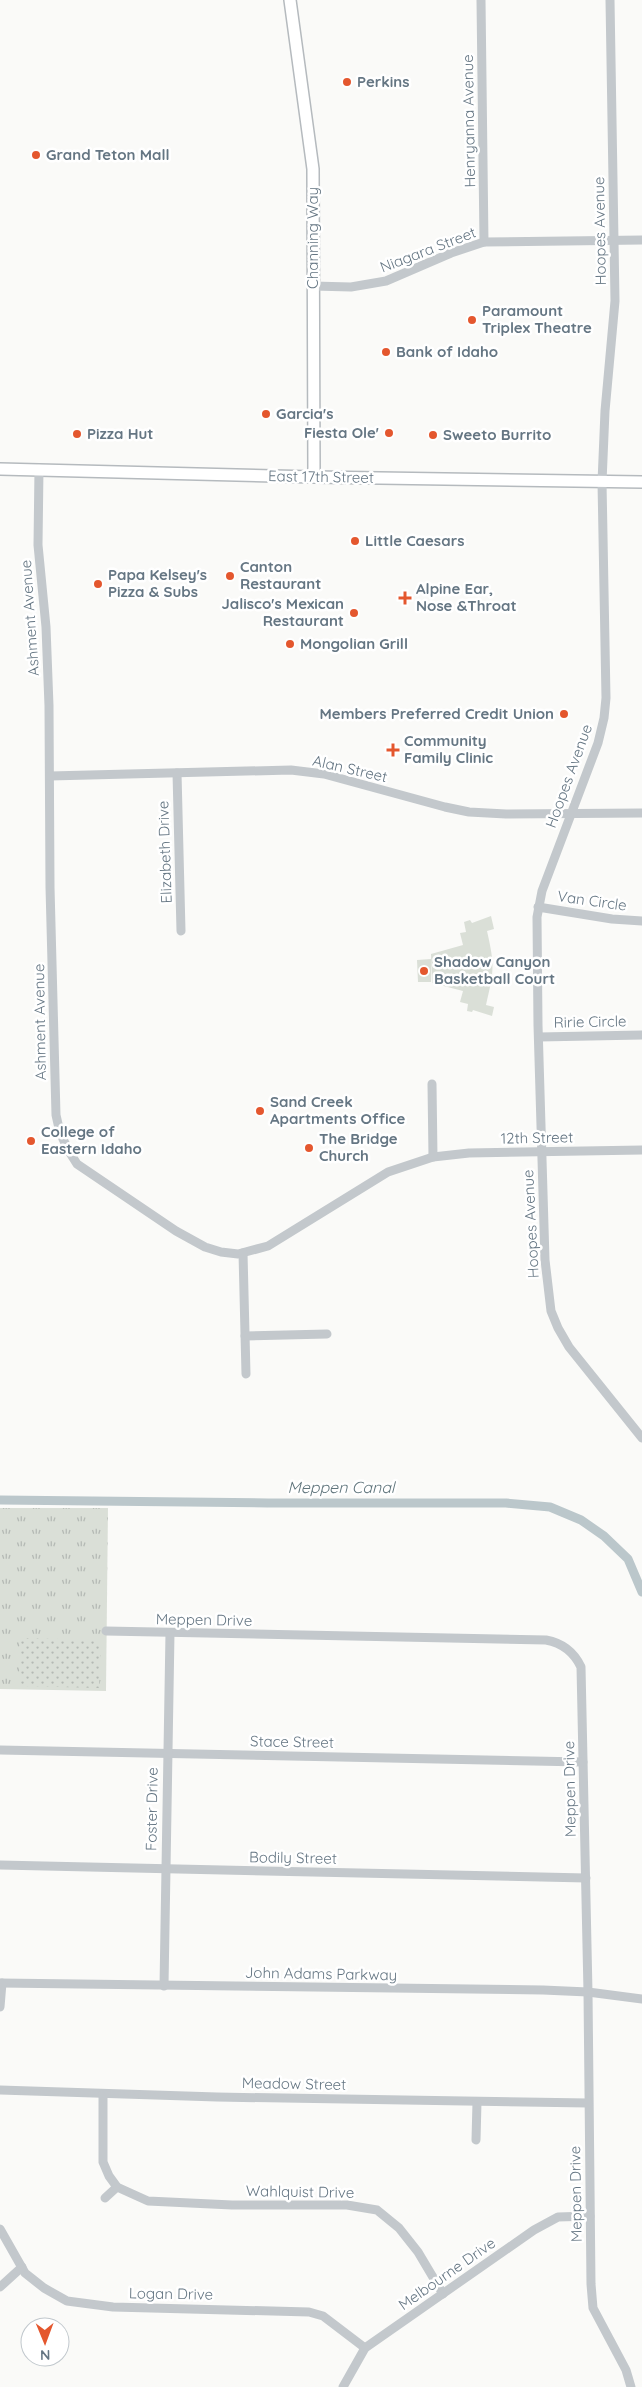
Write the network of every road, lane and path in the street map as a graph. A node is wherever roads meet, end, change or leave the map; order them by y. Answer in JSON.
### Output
{"nodes":[{"id":1,"x":290,"y":0,"type":"edge"},
{"id":2,"x":481,"y":0,"type":"edge"},
{"id":3,"x":610,"y":0,"type":"edge"},
{"id":4,"x":614,"y":240,"type":"junction"},
{"id":5,"x":642,"y":240,"type":"edge"},
{"id":6,"x":484,"y":242,"type":"junction"},
{"id":7,"x":314,"y":286,"type":"junction"},
{"id":8,"x":0,"y":469,"type":"edge"},
{"id":9,"x":39,"y":469,"type":"junction"},
{"id":10,"x":314,"y":477,"type":"junction"},
{"id":11,"x":602,"y":482,"type":"junction"},
{"id":12,"x":642,"y":482,"type":"edge"},
{"id":13,"x":177,"y":773,"type":"junction"},
{"id":14,"x":50,"y":776,"type":"junction"},
{"id":15,"x":642,"y":812,"type":"edge"},
{"id":16,"x":572,"y":814,"type":"junction"},
{"id":17,"x":538,"y":907,"type":"junction"},
{"id":18,"x":642,"y":921,"type":"edge"},
{"id":19,"x":181,"y":930,"type":"dead end"},
{"id":20,"x":642,"y":1035,"type":"edge"},
{"id":21,"x":539,"y":1037,"type":"junction"},
{"id":22,"x":432,"y":1084,"type":"dead end"},
{"id":23,"x":642,"y":1150,"type":"edge"},
{"id":24,"x":541,"y":1152,"type":"junction"},
{"id":25,"x":433,"y":1157,"type":"junction"},
{"id":26,"x":243,"y":1253,"type":"junction"},
{"id":27,"x":328,"y":1334,"type":"dead end"},
{"id":28,"x":245,"y":1336,"type":"junction"},
{"id":29,"x":246,"y":1374,"type":"dead end"},
{"id":30,"x":642,"y":1438,"type":"edge"},
{"id":31,"x":106,"y":1631,"type":"dead end"},
{"id":32,"x":170,"y":1633,"type":"junction"},
{"id":33,"x":0,"y":1750,"type":"edge"},
{"id":34,"x":167,"y":1753,"type":"junction"},
{"id":35,"x":583,"y":1762,"type":"junction"},
{"id":36,"x":0,"y":1865,"type":"edge"},
{"id":37,"x":165,"y":1870,"type":"junction"},
{"id":38,"x":586,"y":1878,"type":"junction"},
{"id":39,"x":1,"y":1983,"type":"edge"},
{"id":40,"x":164,"y":1986,"type":"junction"},
{"id":41,"x":588,"y":1992,"type":"junction"},
{"id":42,"x":642,"y":1999,"type":"edge"},
{"id":43,"x":0,"y":2007,"type":"edge"},
{"id":44,"x":0,"y":2090,"type":"edge"},
{"id":45,"x":103,"y":2094,"type":"junction"},
{"id":46,"x":477,"y":2102,"type":"junction"},
{"id":47,"x":588,"y":2103,"type":"junction"},
{"id":48,"x":476,"y":2140,"type":"dead end"},
{"id":49,"x":116,"y":2187,"type":"junction"},
{"id":50,"x":105,"y":2198,"type":"dead end"},
{"id":51,"x":590,"y":2216,"type":"junction"},
{"id":52,"x":0,"y":2229,"type":"edge"},
{"id":53,"x":22,"y":2267,"type":"junction"},
{"id":54,"x":0,"y":2287,"type":"edge"},
{"id":55,"x":442,"y":2294,"type":"junction"},
{"id":56,"x":365,"y":2348,"type":"junction"},
{"id":57,"x":343,"y":2387,"type":"edge"},
{"id":58,"x":631,"y":2387,"type":"edge"}],
"edges":[{"from":1,"to":7,"type":"main road","name":"Channing Way"},
{"from":2,"to":6,"type":"street","name":"Henryanna Avenue"},
{"from":3,"to":4,"type":"street","name":"Hoopes Avenue"},
{"from":4,"to":5,"type":"street","name":"Niagara Street"},
{"from":4,"to":6,"type":"street","name":"Niagara Street"},
{"from":4,"to":11,"type":"street","name":"Hoopes Avenue"},
{"from":6,"to":7,"type":"street","name":"Niagara Street"},
{"from":7,"to":10,"type":"main road","name":"Channing Way"},
{"from":8,"to":9,"type":"main road","name":"East 17th Street"},
{"from":9,"to":10,"type":"main road","name":"East 17th Street"},
{"from":9,"to":14,"type":"street","name":"Ashment Avenue"},
{"from":10,"to":11,"type":"main road","name":"East 17th Street"},
{"from":11,"to":12,"type":"main road","name":"East 17th Street"},
{"from":11,"to":16,"type":"street","name":"Hoopes Avenue"},
{"from":13,"to":14,"type":"street","name":"Alan Street"},
{"from":13,"to":16,"type":"street","name":"Alan Street"},
{"from":13,"to":19,"type":"street","name":"Elizabeth Drive"},
{"from":14,"to":26,"type":"street","name":"Ashment Avenue"},
{"from":15,"to":16,"type":"street","name":"Alan Street"},
{"from":16,"to":17,"type":"street","name":"Hoopes Avenue"},
{"from":17,"to":18,"type":"street","name":"Van Circle"},
{"from":17,"to":21,"type":"street","name":"Hoopes Avenue"},
{"from":20,"to":21,"type":"street","name":"Ririe Circle"},
{"from":21,"to":24,"type":"street","name":"Hoopes Avenue"},
{"from":22,"to":25,"type":"street"},
{"from":23,"to":24,"type":"street","name":"12th Street"},
{"from":24,"to":25,"type":"street","name":"12th Street"},
{"from":24,"to":30,"type":"street","name":"Hoopes Avenue"},
{"from":25,"to":26,"type":"street","name":"Ashment Avenue"},
{"from":26,"to":28,"type":"street"},
{"from":27,"to":28,"type":"street"},
{"from":28,"to":29,"type":"street"},
{"from":31,"to":32,"type":"street","name":"Meppen Drive"},
{"from":32,"to":34,"type":"street","name":"Foster Drive"},
{"from":32,"to":35,"type":"street","name":"Meppen Drive"},
{"from":33,"to":34,"type":"street","name":"Stace Street"},
{"from":34,"to":35,"type":"street","name":"Stace Street"},
{"from":34,"to":37,"type":"street","name":"Foster Drive"},
{"from":35,"to":38,"type":"street","name":"Meppen Drive"},
{"from":36,"to":37,"type":"street","name":"Bodily Street"},
{"from":37,"to":38,"type":"street","name":"Bodily Street"},
{"from":37,"to":40,"type":"street","name":"Foster Drive"},
{"from":38,"to":41,"type":"street","name":"Meppen Drive"},
{"from":39,"to":40,"type":"street","name":"John Adams Parkway"},
{"from":39,"to":43,"type":"street"},
{"from":40,"to":41,"type":"street","name":"John Adams Parkway"},
{"from":41,"to":42,"type":"street","name":"John Adams Parkway"},
{"from":41,"to":47,"type":"street","name":"Meppen Drive"},
{"from":44,"to":45,"type":"street","name":"Meadow Street"},
{"from":45,"to":46,"type":"street","name":"Meadow Street"},
{"from":45,"to":49,"type":"street"},
{"from":46,"to":47,"type":"street","name":"Meadow Street"},
{"from":46,"to":48,"type":"street"},
{"from":47,"to":51,"type":"street","name":"Meppen Drive"},
{"from":49,"to":50,"type":"street"},
{"from":49,"to":55,"type":"street","name":"Wahlquist Drive"},
{"from":51,"to":55,"type":"street","name":"Melbourne Drive"},
{"from":51,"to":58,"type":"street","name":"Meppen Drive"},
{"from":52,"to":53,"type":"street","name":"Logan Drive"},
{"from":53,"to":54,"type":"street"},
{"from":53,"to":56,"type":"street","name":"Logan Drive"},
{"from":55,"to":56,"type":"street","name":"Melbourne Drive"},
{"from":56,"to":57,"type":"street","name":"Melbourne Drive"}]}
